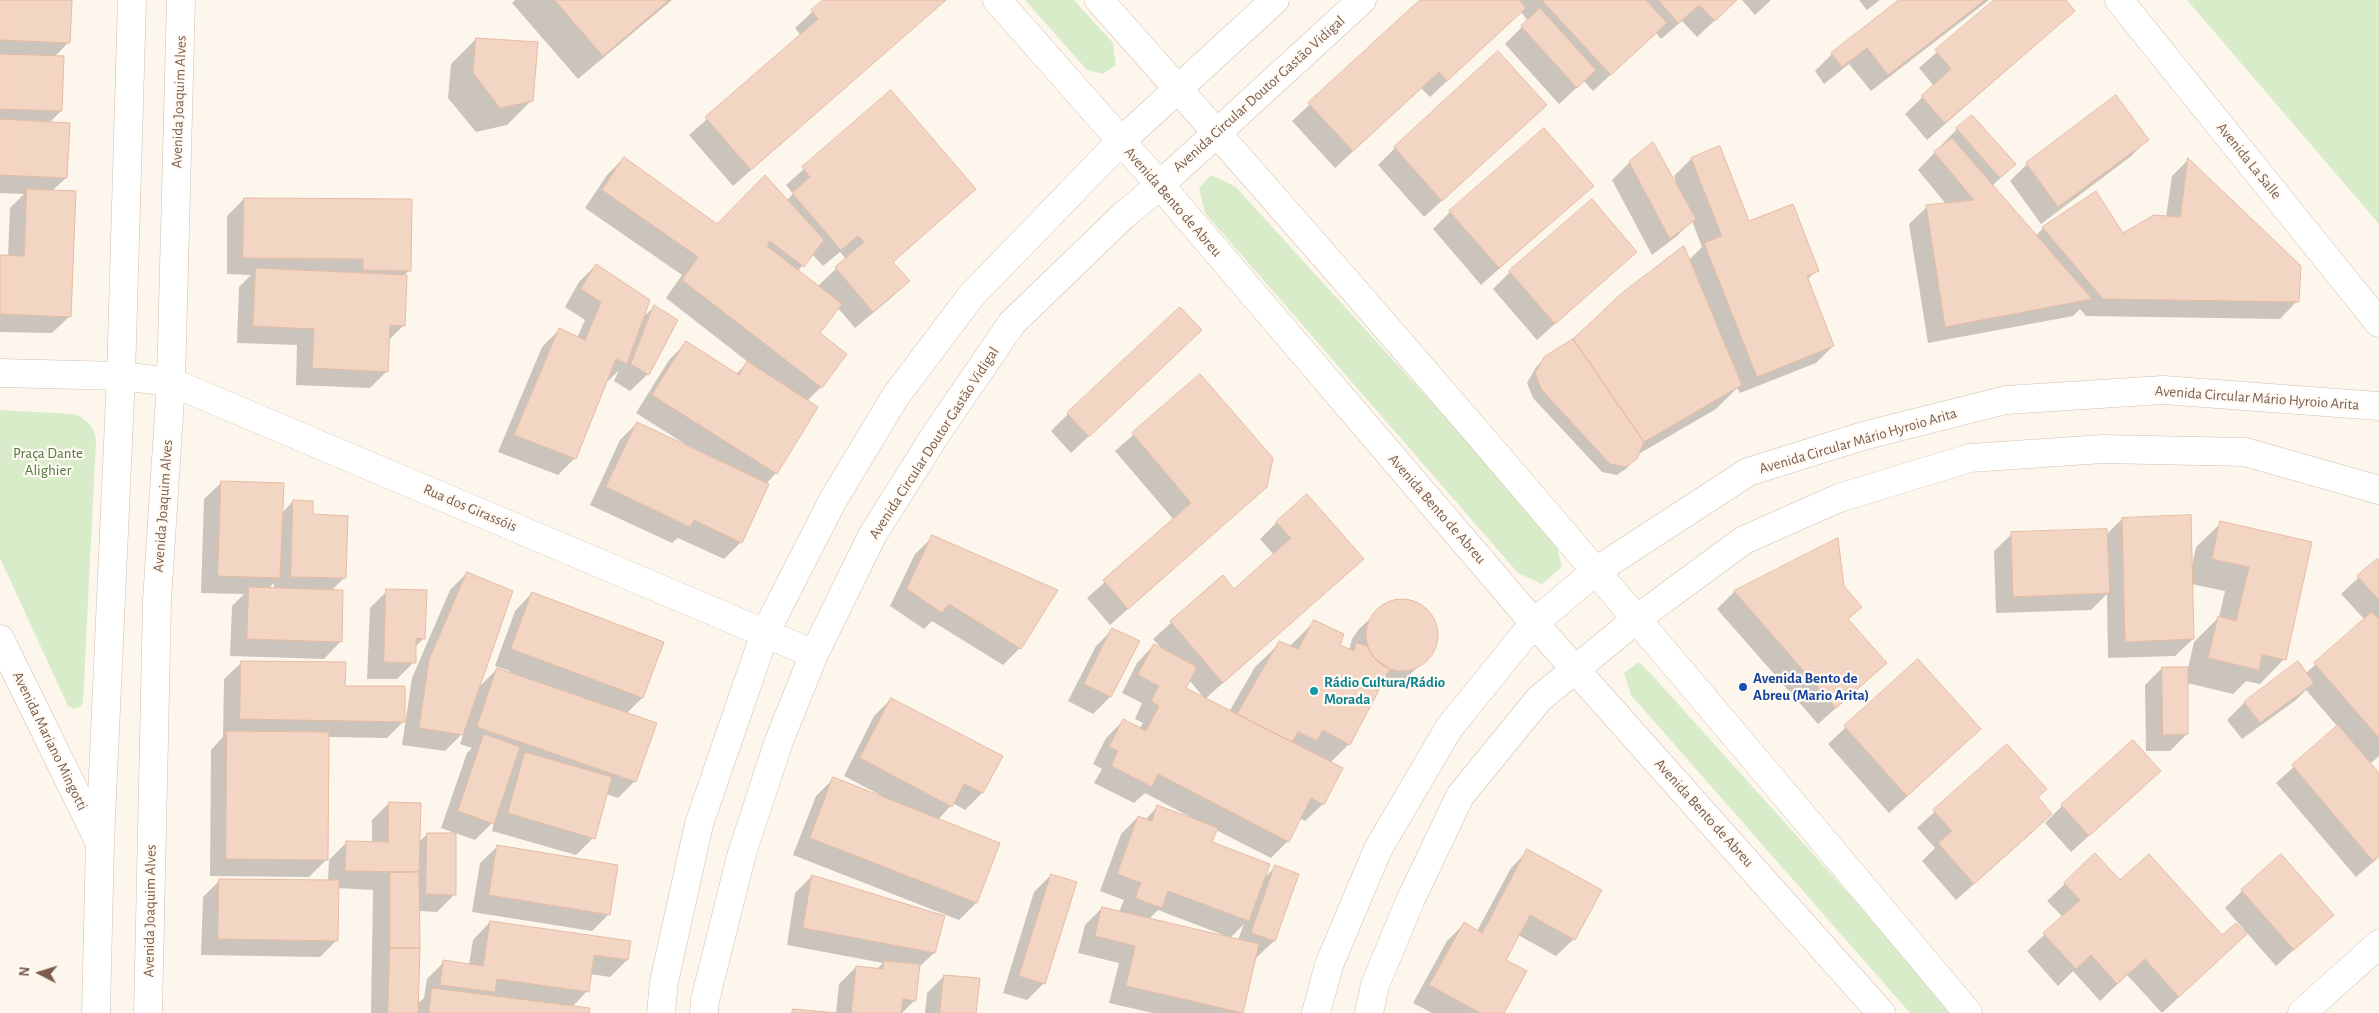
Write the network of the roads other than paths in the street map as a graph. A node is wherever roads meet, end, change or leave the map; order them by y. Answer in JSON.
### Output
{"nodes":[{"id":1,"x":132,"y":0,"type":"edge"},
{"id":2,"x":182,"y":0,"type":"edge"},
{"id":3,"x":997,"y":0,"type":"edge"},
{"id":4,"x":1099,"y":0,"type":"edge"},
{"id":5,"x":1275,"y":0,"type":"edge"},
{"id":6,"x":1362,"y":0,"type":"edge"},
{"id":7,"x":2119,"y":0,"type":"edge"},
{"id":8,"x":1177,"y":88,"type":"junction"},
{"id":9,"x":1217,"y":132,"type":"junction"},
{"id":10,"x":1120,"y":142,"type":"junction"},
{"id":11,"x":1160,"y":185,"type":"junction"},
{"id":12,"x":2379,"y":323,"type":"edge"},
{"id":13,"x":0,"y":373,"type":"edge"},
{"id":14,"x":121,"y":376,"type":"junction"},
{"id":15,"x":171,"y":382,"type":"junction"},
{"id":16,"x":2379,"y":406,"type":"edge"},
{"id":17,"x":2379,"y":490,"type":"edge"},
{"id":18,"x":1596,"y":572,"type":"junction"},
{"id":19,"x":1638,"y":618,"type":"junction"},
{"id":20,"x":1534,"y":623,"type":"junction"},
{"id":21,"x":765,"y":632,"type":"junction"},
{"id":22,"x":0,"y":639,"type":"edge"},
{"id":23,"x":814,"y":654,"type":"junction"},
{"id":24,"x":1576,"y":669,"type":"junction"},
{"id":25,"x":100,"y":842,"type":"junction"},
{"id":26,"x":2379,"y":944,"type":"edge"},
{"id":27,"x":96,"y":1013,"type":"edge"},
{"id":28,"x":148,"y":1013,"type":"edge"},
{"id":29,"x":661,"y":1013,"type":"edge"},
{"id":30,"x":704,"y":1013,"type":"edge"},
{"id":31,"x":1316,"y":1013,"type":"edge"},
{"id":32,"x":1369,"y":1013,"type":"edge"},
{"id":33,"x":1881,"y":1013,"type":"edge"},
{"id":34,"x":1968,"y":1013,"type":"edge"},
{"id":35,"x":2302,"y":1013,"type":"edge"}],
"edges":[{"from":1,"to":14,"type":"street"},
{"from":2,"to":15,"type":"street","name":"Avenida Joaquim Alves"},
{"from":3,"to":10,"type":"street","name":"Avenida Bento de Abreu"},
{"from":4,"to":8,"type":"street"},
{"from":5,"to":8,"type":"street"},
{"from":6,"to":9,"type":"street","name":"Avenida Circular Doutor Gastão Vidigal"},
{"from":7,"to":12,"type":"street","name":"Avenida La Salle"},
{"from":8,"to":9,"type":"street"},
{"from":8,"to":10,"type":"street"},
{"from":9,"to":11,"type":"street","name":"Avenida Circular Doutor Gastão Vidigal"},
{"from":9,"to":18,"type":"street"},
{"from":10,"to":11,"type":"street","name":"Avenida Bento de Abreu"},
{"from":10,"to":21,"type":"street"},
{"from":11,"to":20,"type":"street","name":"Avenida Bento de Abreu"},
{"from":11,"to":23,"type":"street","name":"Avenida Circular Doutor Gastão Vidigal"},
{"from":13,"to":14,"type":"street","name":"Rua dos Girassóis"},
{"from":14,"to":15,"type":"street","name":"Rua dos Girassóis"},
{"from":14,"to":25,"type":"street"},
{"from":15,"to":21,"type":"street","name":"Rua dos Girassóis"},
{"from":15,"to":28,"type":"street","name":"Avenida Joaquim Alves"},
{"from":16,"to":18,"type":"street","name":"Avenida Circular Mário Hyroio Arita"},
{"from":17,"to":19,"type":"street"},
{"from":18,"to":19,"type":"street"},
{"from":18,"to":20,"type":"street","name":"Avenida Circular Mário Hyroio Arita"},
{"from":19,"to":24,"type":"street"},
{"from":19,"to":34,"type":"street"},
{"from":20,"to":24,"type":"street","name":"Avenida Bento de Abreu"},
{"from":20,"to":31,"type":"street","name":"Avenida Circular Mário Hyroio Arita"},
{"from":21,"to":23,"type":"street","name":"Rua dos Girassóis"},
{"from":21,"to":29,"type":"street"},
{"from":22,"to":25,"type":"street","name":"Avenida Mariano Mingotti"},
{"from":23,"to":30,"type":"street","name":"Avenida Circular Doutor Gastão Vidigal"},
{"from":24,"to":32,"type":"street"},
{"from":24,"to":33,"type":"street","name":"Avenida Bento de Abreu"},
{"from":25,"to":27,"type":"street"},
{"from":26,"to":35,"type":"street"}]}
